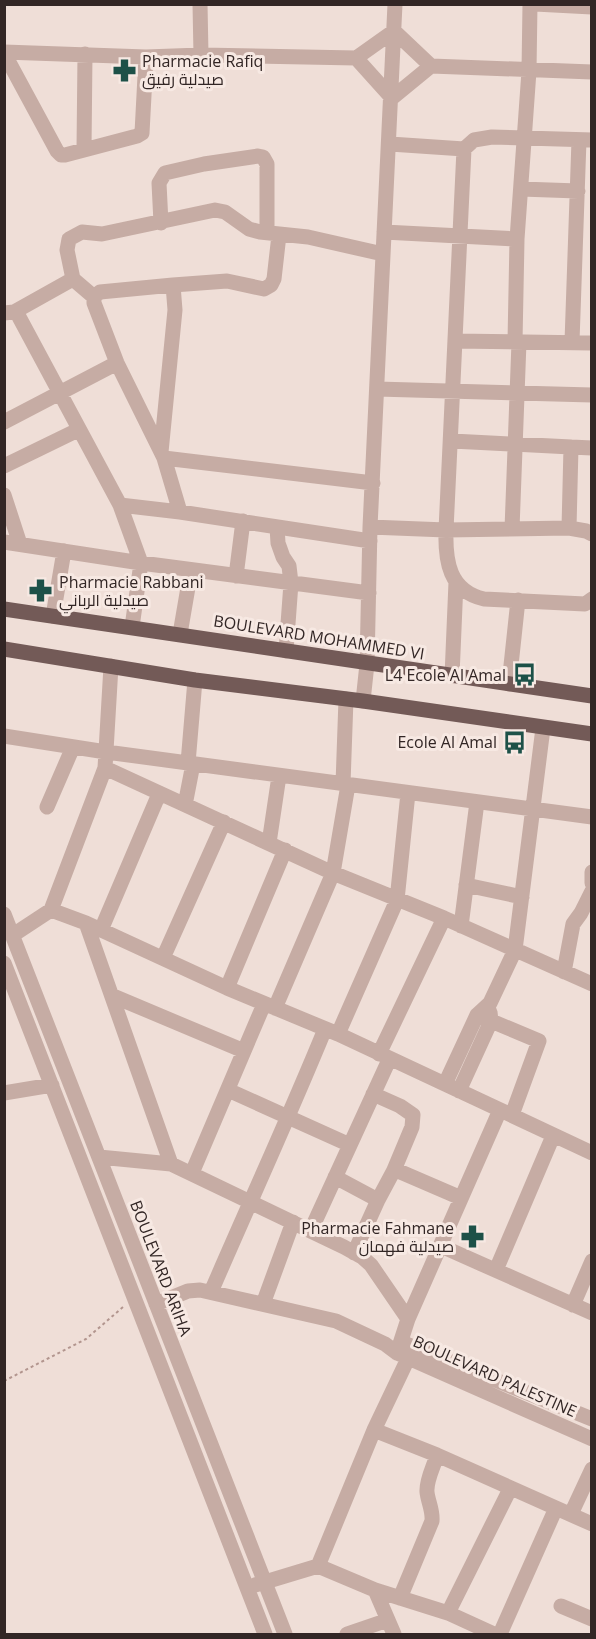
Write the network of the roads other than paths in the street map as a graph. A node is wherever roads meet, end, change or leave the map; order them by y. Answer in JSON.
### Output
{"nodes":[{"id":1,"x":200,"y":4,"type":"edge"},
{"id":2,"x":395,"y":4,"type":"edge"},
{"id":3,"x":530,"y":4,"type":"edge"},
{"id":4,"x":535,"y":4,"type":"edge"},
{"id":5,"x":585,"y":6,"type":"edge"},
{"id":6,"x":394,"y":31,"type":"junction"},
{"id":7,"x":4,"y":52,"type":"edge"},
{"id":8,"x":90,"y":54,"type":"junction"},
{"id":9,"x":201,"y":55,"type":"junction"},
{"id":10,"x":146,"y":57,"type":"junction"},
{"id":11,"x":356,"y":58,"type":"junction"},
{"id":12,"x":431,"y":66,"type":"junction"},
{"id":13,"x":530,"y":71,"type":"junction"},
{"id":14,"x":591,"y":72,"type":"edge"},
{"id":15,"x":392,"y":98,"type":"junction"},
{"id":16,"x":525,"y":139,"type":"junction"},
{"id":17,"x":585,"y":140,"type":"edge"},
{"id":18,"x":390,"y":144,"type":"junction"},
{"id":19,"x":88,"y":148,"type":"junction"},
{"id":20,"x":464,"y":149,"type":"junction"},
{"id":21,"x":521,"y":189,"type":"junction"},
{"id":22,"x":578,"y":192,"type":"junction"},
{"id":23,"x":584,"y":217,"type":"edge"},
{"id":24,"x":161,"y":223,"type":"junction"},
{"id":25,"x":384,"y":232,"type":"junction"},
{"id":26,"x":273,"y":234,"type":"junction"},
{"id":27,"x":459,"y":236,"type":"junction"},
{"id":28,"x":517,"y":239,"type":"junction"},
{"id":29,"x":383,"y":254,"type":"junction"},
{"id":30,"x":73,"y":279,"type":"junction"},
{"id":31,"x":173,"y":285,"type":"junction"},
{"id":32,"x":94,"y":297,"type":"junction"},
{"id":33,"x":9,"y":313,"type":"edge"},
{"id":34,"x":455,"y":341,"type":"junction"},
{"id":35,"x":517,"y":342,"type":"junction"},
{"id":36,"x":572,"y":342,"type":"junction"},
{"id":37,"x":591,"y":343,"type":"edge"},
{"id":38,"x":117,"y":363,"type":"junction"},
{"id":39,"x":377,"y":389,"type":"junction"},
{"id":40,"x":453,"y":391,"type":"junction"},
{"id":41,"x":58,"y":393,"type":"junction"},
{"id":42,"x":519,"y":393,"type":"junction"},
{"id":43,"x":591,"y":395,"type":"edge"},
{"id":44,"x":4,"y":422,"type":"edge"},
{"id":45,"x":78,"y":430,"type":"junction"},
{"id":46,"x":452,"y":441,"type":"junction"},
{"id":47,"x":516,"y":444,"type":"junction"},
{"id":48,"x":571,"y":447,"type":"junction"},
{"id":49,"x":591,"y":448,"type":"edge"},
{"id":50,"x":163,"y":455,"type":"junction"},
{"id":51,"x":4,"y":466,"type":"edge"},
{"id":52,"x":373,"y":483,"type":"junction"},
{"id":53,"x":4,"y":495,"type":"edge"},
{"id":54,"x":120,"y":505,"type":"junction"},
{"id":55,"x":180,"y":512,"type":"junction"},
{"id":56,"x":243,"y":521,"type":"junction"},
{"id":57,"x":277,"y":527,"type":"junction"},
{"id":58,"x":569,"y":528,"type":"junction"},
{"id":59,"x":512,"y":529,"type":"junction"},
{"id":60,"x":446,"y":530,"type":"junction"},
{"id":61,"x":370,"y":534,"type":"junction"},
{"id":62,"x":591,"y":534,"type":"edge"},
{"id":63,"x":4,"y":542,"type":"edge"},
{"id":64,"x":20,"y":544,"type":"junction"},
{"id":65,"x":64,"y":551,"type":"junction"},
{"id":66,"x":141,"y":563,"type":"junction"},
{"id":67,"x":191,"y":570,"type":"junction"},
{"id":68,"x":236,"y":576,"type":"junction"},
{"id":69,"x":456,"y":582,"type":"junction"},
{"id":70,"x":291,"y":583,"type":"junction"},
{"id":71,"x":369,"y":593,"type":"junction"},
{"id":72,"x":591,"y":599,"type":"edge"},
{"id":73,"x":518,"y":600,"type":"junction"},
{"id":74,"x":4,"y":609,"type":"edge"},
{"id":75,"x":53,"y":616,"type":"junction"},
{"id":76,"x":132,"y":627,"type":"junction"},
{"id":77,"x":180,"y":634,"type":"junction"},
{"id":78,"x":4,"y":649,"type":"edge"},
{"id":79,"x":285,"y":651,"type":"junction"},
{"id":80,"x":367,"y":663,"type":"junction"},
{"id":81,"x":111,"y":666,"type":"junction"},
{"id":82,"x":452,"y":676,"type":"junction"},
{"id":83,"x":195,"y":680,"type":"junction"},
{"id":84,"x":509,"y":684,"type":"junction"},
{"id":85,"x":591,"y":696,"type":"edge"},
{"id":86,"x":346,"y":699,"type":"junction"},
{"id":87,"x":363,"y":701,"type":"junction"},
{"id":88,"x":543,"y":728,"type":"junction"},
{"id":89,"x":591,"y":734,"type":"edge"},
{"id":90,"x":4,"y":736,"type":"edge"},
{"id":91,"x":73,"y":747,"type":"junction"},
{"id":92,"x":106,"y":752,"type":"junction"},
{"id":93,"x":191,"y":764,"type":"junction"},
{"id":94,"x":105,"y":768,"type":"junction"},
{"id":95,"x":279,"y":776,"type":"junction"},
{"id":96,"x":346,"y":784,"type":"junction"},
{"id":97,"x":408,"y":793,"type":"junction"},
{"id":98,"x":159,"y":794,"type":"junction"},
{"id":99,"x":477,"y":802,"type":"junction"},
{"id":100,"x":185,"y":805,"type":"junction"},
{"id":101,"x":47,"y":807,"type":"dead end"},
{"id":102,"x":534,"y":810,"type":"junction"},
{"id":103,"x":591,"y":817,"type":"edge"},
{"id":104,"x":224,"y":822,"type":"junction"},
{"id":105,"x":270,"y":843,"type":"junction"},
{"id":106,"x":285,"y":850,"type":"junction"},
{"id":107,"x":591,"y":872,"type":"edge"},
{"id":108,"x":333,"y":873,"type":"junction"},
{"id":109,"x":591,"y":884,"type":"edge"},
{"id":110,"x":466,"y":885,"type":"junction"},
{"id":111,"x":591,"y":891,"type":"edge"},
{"id":112,"x":522,"y":897,"type":"junction"},
{"id":113,"x":397,"y":900,"type":"junction"},
{"id":114,"x":51,"y":910,"type":"junction"},
{"id":115,"x":4,"y":914,"type":"edge"},
{"id":116,"x":444,"y":918,"type":"junction"},
{"id":117,"x":86,"y":923,"type":"junction"},
{"id":118,"x":461,"y":926,"type":"junction"},
{"id":119,"x":101,"y":930,"type":"junction"},
{"id":120,"x":13,"y":935,"type":"junction"},
{"id":121,"x":515,"y":950,"type":"junction"},
{"id":122,"x":163,"y":958,"type":"junction"},
{"id":123,"x":4,"y":963,"type":"edge"},
{"id":124,"x":564,"y":972,"type":"junction"},
{"id":125,"x":591,"y":984,"type":"edge"},
{"id":126,"x":227,"y":988,"type":"junction"},
{"id":127,"x":113,"y":996,"type":"junction"},
{"id":128,"x":269,"y":1006,"type":"junction"},
{"id":129,"x":484,"y":1018,"type":"junction"},
{"id":130,"x":331,"y":1032,"type":"junction"},
{"id":131,"x":244,"y":1051,"type":"junction"},
{"id":132,"x":384,"y":1057,"type":"junction"},
{"id":133,"x":445,"y":1084,"type":"junction"},
{"id":134,"x":52,"y":1085,"type":"junction"},
{"id":135,"x":228,"y":1090,"type":"junction"},
{"id":136,"x":459,"y":1091,"type":"junction"},
{"id":137,"x":4,"y":1093,"type":"edge"},
{"id":138,"x":373,"y":1094,"type":"junction"},
{"id":139,"x":506,"y":1113,"type":"junction"},
{"id":140,"x":289,"y":1118,"type":"junction"},
{"id":141,"x":553,"y":1136,"type":"junction"},
{"id":142,"x":350,"y":1144,"type":"junction"},
{"id":143,"x":591,"y":1153,"type":"edge"},
{"id":144,"x":99,"y":1157,"type":"junction"},
{"id":145,"x":171,"y":1164,"type":"junction"},
{"id":146,"x":394,"y":1170,"type":"junction"},
{"id":147,"x":192,"y":1173,"type":"junction"},
{"id":148,"x":335,"y":1177,"type":"junction"},
{"id":149,"x":461,"y":1198,"type":"junction"},
{"id":150,"x":378,"y":1200,"type":"junction"},
{"id":151,"x":249,"y":1202,"type":"junction"},
{"id":152,"x":293,"y":1222,"type":"junction"},
{"id":153,"x":311,"y":1230,"type":"junction"},
{"id":154,"x":441,"y":1246,"type":"junction"},
{"id":155,"x":354,"y":1253,"type":"junction"},
{"id":156,"x":591,"y":1261,"type":"edge"},
{"id":157,"x":496,"y":1270,"type":"junction"},
{"id":158,"x":212,"y":1292,"type":"junction"},
{"id":159,"x":263,"y":1304,"type":"junction"},
{"id":160,"x":156,"y":1305,"type":"junction"},
{"id":161,"x":573,"y":1305,"type":"junction"},
{"id":162,"x":591,"y":1313,"type":"edge"},
{"id":163,"x":408,"y":1319,"type":"junction"},
{"id":164,"x":401,"y":1349,"type":"junction"},
{"id":165,"x":591,"y":1419,"type":"edge"},
{"id":166,"x":374,"y":1430,"type":"junction"},
{"id":167,"x":591,"y":1438,"type":"edge"},
{"id":168,"x":437,"y":1455,"type":"junction"},
{"id":169,"x":591,"y":1470,"type":"edge"},
{"id":170,"x":510,"y":1489,"type":"junction"},
{"id":171,"x":556,"y":1508,"type":"junction"},
{"id":172,"x":571,"y":1514,"type":"junction"},
{"id":173,"x":591,"y":1524,"type":"edge"},
{"id":174,"x":318,"y":1566,"type":"junction"},
{"id":175,"x":264,"y":1582,"type":"junction"},
{"id":176,"x":247,"y":1588,"type":"junction"},
{"id":177,"x":375,"y":1590,"type":"junction"},
{"id":178,"x":400,"y":1598,"type":"junction"},
{"id":179,"x":561,"y":1606,"type":"dead end"},
{"id":180,"x":448,"y":1613,"type":"junction"},
{"id":181,"x":591,"y":1619,"type":"edge"},
{"id":182,"x":387,"y":1620,"type":"junction"},
{"id":183,"x":265,"y":1635,"type":"edge"},
{"id":184,"x":285,"y":1635,"type":"edge"},
{"id":185,"x":347,"y":1635,"type":"edge"},
{"id":186,"x":394,"y":1635,"type":"edge"},
{"id":187,"x":494,"y":1635,"type":"edge"},
{"id":188,"x":500,"y":1635,"type":"edge"}],
"edges":[{"from":1,"to":9,"type":"street"},
{"from":2,"to":6,"type":"street"},
{"from":3,"to":13,"type":"street"},
{"from":4,"to":5,"type":"street"},
{"from":6,"to":11,"type":"street"},
{"from":6,"to":12,"type":"street"},
{"from":6,"to":15,"type":"street"},
{"from":7,"to":8,"type":"street"},
{"from":7,"to":19,"type":"street"},
{"from":8,"to":10,"type":"street"},
{"from":8,"to":19,"type":"street"},
{"from":9,"to":10,"type":"street"},
{"from":9,"to":11,"type":"street"},
{"from":10,"to":19,"type":"street"},
{"from":11,"to":15,"type":"street"},
{"from":12,"to":13,"type":"street"},
{"from":12,"to":15,"type":"street"},
{"from":13,"to":14,"type":"street"},
{"from":13,"to":16,"type":"street"},
{"from":15,"to":18,"type":"street"},
{"from":16,"to":17,"type":"street"},
{"from":16,"to":20,"type":"street"},
{"from":16,"to":21,"type":"street"},
{"from":17,"to":22,"type":"street"},
{"from":18,"to":20,"type":"street"},
{"from":18,"to":25,"type":"street"},
{"from":20,"to":27,"type":"street"},
{"from":21,"to":22,"type":"street"},
{"from":21,"to":28,"type":"street"},
{"from":22,"to":23,"type":"street"},
{"from":23,"to":36,"type":"street"},
{"from":24,"to":26,"type":"street"},
{"from":24,"to":26,"type":"street"},
{"from":24,"to":30,"type":"street"},
{"from":25,"to":27,"type":"street"},
{"from":25,"to":29,"type":"street"},
{"from":26,"to":29,"type":"street"},
{"from":26,"to":31,"type":"street"},
{"from":27,"to":28,"type":"street"},
{"from":27,"to":34,"type":"street"},
{"from":28,"to":35,"type":"street"},
{"from":29,"to":39,"type":"street"},
{"from":30,"to":32,"type":"street"},
{"from":30,"to":33,"type":"street"},
{"from":31,"to":32,"type":"street"},
{"from":31,"to":50,"type":"street"},
{"from":32,"to":38,"type":"street"},
{"from":33,"to":41,"type":"street"},
{"from":34,"to":35,"type":"street"},
{"from":34,"to":40,"type":"street"},
{"from":35,"to":36,"type":"street"},
{"from":35,"to":42,"type":"street"},
{"from":36,"to":37,"type":"street"},
{"from":38,"to":41,"type":"street"},
{"from":38,"to":50,"type":"street"},
{"from":39,"to":40,"type":"street"},
{"from":39,"to":52,"type":"street"},
{"from":40,"to":42,"type":"street"},
{"from":40,"to":46,"type":"street"},
{"from":41,"to":44,"type":"street"},
{"from":41,"to":45,"type":"street"},
{"from":42,"to":43,"type":"street"},
{"from":42,"to":47,"type":"street"},
{"from":45,"to":51,"type":"street"},
{"from":45,"to":54,"type":"street"},
{"from":46,"to":47,"type":"street"},
{"from":46,"to":60,"type":"street"},
{"from":47,"to":48,"type":"street"},
{"from":47,"to":59,"type":"street"},
{"from":48,"to":49,"type":"street"},
{"from":48,"to":58,"type":"street"},
{"from":50,"to":52,"type":"street"},
{"from":50,"to":55,"type":"street"},
{"from":52,"to":61,"type":"street"},
{"from":53,"to":64,"type":"street"},
{"from":54,"to":55,"type":"street"},
{"from":54,"to":66,"type":"street"},
{"from":55,"to":56,"type":"street"},
{"from":56,"to":57,"type":"street"},
{"from":56,"to":68,"type":"street"},
{"from":57,"to":61,"type":"street"},
{"from":57,"to":70,"type":"street"},
{"from":58,"to":59,"type":"street"},
{"from":58,"to":62,"type":"street"},
{"from":59,"to":60,"type":"street"},
{"from":60,"to":61,"type":"street"},
{"from":60,"to":69,"type":"street"},
{"from":61,"to":71,"type":"street"},
{"from":63,"to":64,"type":"street"},
{"from":64,"to":65,"type":"street"},
{"from":65,"to":66,"type":"street"},
{"from":65,"to":75,"type":"street"},
{"from":66,"to":67,"type":"street"},
{"from":66,"to":76,"type":"street"},
{"from":67,"to":68,"type":"street"},
{"from":67,"to":77,"type":"street"},
{"from":68,"to":70,"type":"street"},
{"from":69,"to":73,"type":"street"},
{"from":69,"to":82,"type":"street"},
{"from":70,"to":71,"type":"street"},
{"from":70,"to":79,"type":"street"},
{"from":71,"to":80,"type":"street"},
{"from":72,"to":73,"type":"street"},
{"from":73,"to":84,"type":"street"},
{"from":74,"to":75,"type":"main road","name":"BOULEVARD MOHAMMED VI"},
{"from":75,"to":76,"type":"main road","name":"BOULEVARD MOHAMMED VI"},
{"from":76,"to":77,"type":"main road","name":"BOULEVARD MOHAMMED VI"},
{"from":77,"to":79,"type":"main road","name":"BOULEVARD MOHAMMED VI"},
{"from":78,"to":81,"type":"main road"},
{"from":79,"to":80,"type":"main road","name":"BOULEVARD MOHAMMED VI"},
{"from":80,"to":82,"type":"main road","name":"BOULEVARD MOHAMMED VI"},
{"from":80,"to":87,"type":"street"},
{"from":81,"to":83,"type":"main road"},
{"from":81,"to":92,"type":"street"},
{"from":82,"to":84,"type":"main road","name":"BOULEVARD MOHAMMED VI"},
{"from":83,"to":86,"type":"main road"},
{"from":83,"to":93,"type":"street"},
{"from":84,"to":85,"type":"main road","name":"BOULEVARD MOHAMMED VI"},
{"from":86,"to":87,"type":"main road"},
{"from":86,"to":96,"type":"street"},
{"from":87,"to":88,"type":"main road"},
{"from":88,"to":89,"type":"main road"},
{"from":88,"to":102,"type":"street"},
{"from":90,"to":91,"type":"street"},
{"from":91,"to":92,"type":"street"},
{"from":91,"to":101,"type":"street"},
{"from":92,"to":93,"type":"street"},
{"from":92,"to":94,"type":"street"},
{"from":93,"to":95,"type":"street"},
{"from":93,"to":100,"type":"street"},
{"from":94,"to":98,"type":"street"},
{"from":94,"to":114,"type":"street"},
{"from":95,"to":96,"type":"street"},
{"from":95,"to":105,"type":"street"},
{"from":96,"to":97,"type":"street"},
{"from":96,"to":108,"type":"street"},
{"from":97,"to":99,"type":"street"},
{"from":97,"to":113,"type":"street"},
{"from":98,"to":100,"type":"street"},
{"from":98,"to":119,"type":"street"},
{"from":99,"to":102,"type":"street"},
{"from":99,"to":110,"type":"street"},
{"from":100,"to":104,"type":"street"},
{"from":102,"to":103,"type":"street"},
{"from":102,"to":112,"type":"street"},
{"from":104,"to":105,"type":"street"},
{"from":104,"to":122,"type":"street"},
{"from":105,"to":106,"type":"street"},
{"from":106,"to":108,"type":"street"},
{"from":106,"to":126,"type":"street"},
{"from":107,"to":109,"type":"street"},
{"from":108,"to":113,"type":"street"},
{"from":108,"to":128,"type":"street"},
{"from":110,"to":112,"type":"street"},
{"from":110,"to":118,"type":"street"},
{"from":111,"to":124,"type":"street"},
{"from":112,"to":121,"type":"street"},
{"from":113,"to":116,"type":"street"},
{"from":113,"to":130,"type":"street"},
{"from":114,"to":117,"type":"street"},
{"from":114,"to":120,"type":"street"},
{"from":115,"to":120,"type":"street","name":"BOULEVARD ARIHA"},
{"from":116,"to":118,"type":"street"},
{"from":116,"to":132,"type":"street"},
{"from":117,"to":119,"type":"street"},
{"from":117,"to":127,"type":"street"},
{"from":118,"to":121,"type":"street"},
{"from":119,"to":122,"type":"street"},
{"from":120,"to":144,"type":"street","name":"BOULEVARD ARIHA"},
{"from":121,"to":124,"type":"street"},
{"from":121,"to":129,"type":"street"},
{"from":122,"to":126,"type":"street"},
{"from":123,"to":134,"type":"street"},
{"from":124,"to":125,"type":"street"},
{"from":126,"to":128,"type":"street"},
{"from":127,"to":131,"type":"street"},
{"from":127,"to":145,"type":"street"},
{"from":128,"to":130,"type":"street"},
{"from":128,"to":131,"type":"street"},
{"from":129,"to":133,"type":"street"},
{"from":129,"to":136,"type":"street"},
{"from":129,"to":139,"type":"street"},
{"from":130,"to":132,"type":"street"},
{"from":130,"to":140,"type":"street"},
{"from":131,"to":135,"type":"street"},
{"from":132,"to":133,"type":"street"},
{"from":132,"to":138,"type":"street"},
{"from":133,"to":136,"type":"street"},
{"from":134,"to":137,"type":"street"},
{"from":134,"to":176,"type":"street"},
{"from":135,"to":140,"type":"street"},
{"from":135,"to":147,"type":"street"},
{"from":136,"to":139,"type":"street"},
{"from":138,"to":142,"type":"street"},
{"from":138,"to":146,"type":"street"},
{"from":139,"to":141,"type":"street"},
{"from":139,"to":149,"type":"street"},
{"from":140,"to":142,"type":"street"},
{"from":140,"to":151,"type":"street"},
{"from":141,"to":143,"type":"street"},
{"from":141,"to":157,"type":"street"},
{"from":142,"to":148,"type":"street"},
{"from":144,"to":145,"type":"street"},
{"from":144,"to":160,"type":"street","name":"BOULEVARD ARIHA"},
{"from":145,"to":147,"type":"street"},
{"from":146,"to":149,"type":"street"},
{"from":146,"to":150,"type":"street"},
{"from":147,"to":151,"type":"street"},
{"from":148,"to":150,"type":"street"},
{"from":148,"to":153,"type":"street"},
{"from":149,"to":154,"type":"street"},
{"from":150,"to":155,"type":"street"},
{"from":151,"to":152,"type":"street"},
{"from":151,"to":158,"type":"street"},
{"from":152,"to":153,"type":"street"},
{"from":152,"to":159,"type":"street"},
{"from":153,"to":155,"type":"street"},
{"from":154,"to":157,"type":"street"},
{"from":154,"to":163,"type":"street"},
{"from":155,"to":163,"type":"street"},
{"from":156,"to":161,"type":"street"},
{"from":157,"to":161,"type":"street"},
{"from":158,"to":159,"type":"street","name":"BOULEVARD PALESTINE"},
{"from":158,"to":160,"type":"street","name":"BOULEVARD PALESTINE"},
{"from":159,"to":164,"type":"street","name":"BOULEVARD PALESTINE"},
{"from":160,"to":175,"type":"street","name":"BOULEVARD ARIHA"},
{"from":161,"to":162,"type":"street"},
{"from":163,"to":164,"type":"street"},
{"from":164,"to":165,"type":"street","name":"BOULEVARD PALESTINE"},
{"from":164,"to":166,"type":"street"},
{"from":164,"to":167,"type":"street","name":"BOULEVARD PALESTINE"},
{"from":166,"to":168,"type":"street"},
{"from":166,"to":174,"type":"street"},
{"from":168,"to":170,"type":"street"},
{"from":168,"to":178,"type":"street"},
{"from":169,"to":172,"type":"street"},
{"from":170,"to":171,"type":"street"},
{"from":170,"to":180,"type":"street"},
{"from":171,"to":172,"type":"street"},
{"from":171,"to":188,"type":"street"},
{"from":172,"to":173,"type":"street"},
{"from":174,"to":175,"type":"street"},
{"from":174,"to":177,"type":"street"},
{"from":175,"to":176,"type":"street"},
{"from":175,"to":184,"type":"street","name":"BOULEVARD ARIHA"},
{"from":176,"to":183,"type":"street"},
{"from":177,"to":178,"type":"street"},
{"from":177,"to":182,"type":"street"},
{"from":178,"to":180,"type":"street"},
{"from":179,"to":181,"type":"street"},
{"from":180,"to":187,"type":"street"},
{"from":182,"to":185,"type":"street"},
{"from":182,"to":186,"type":"street"}]}
